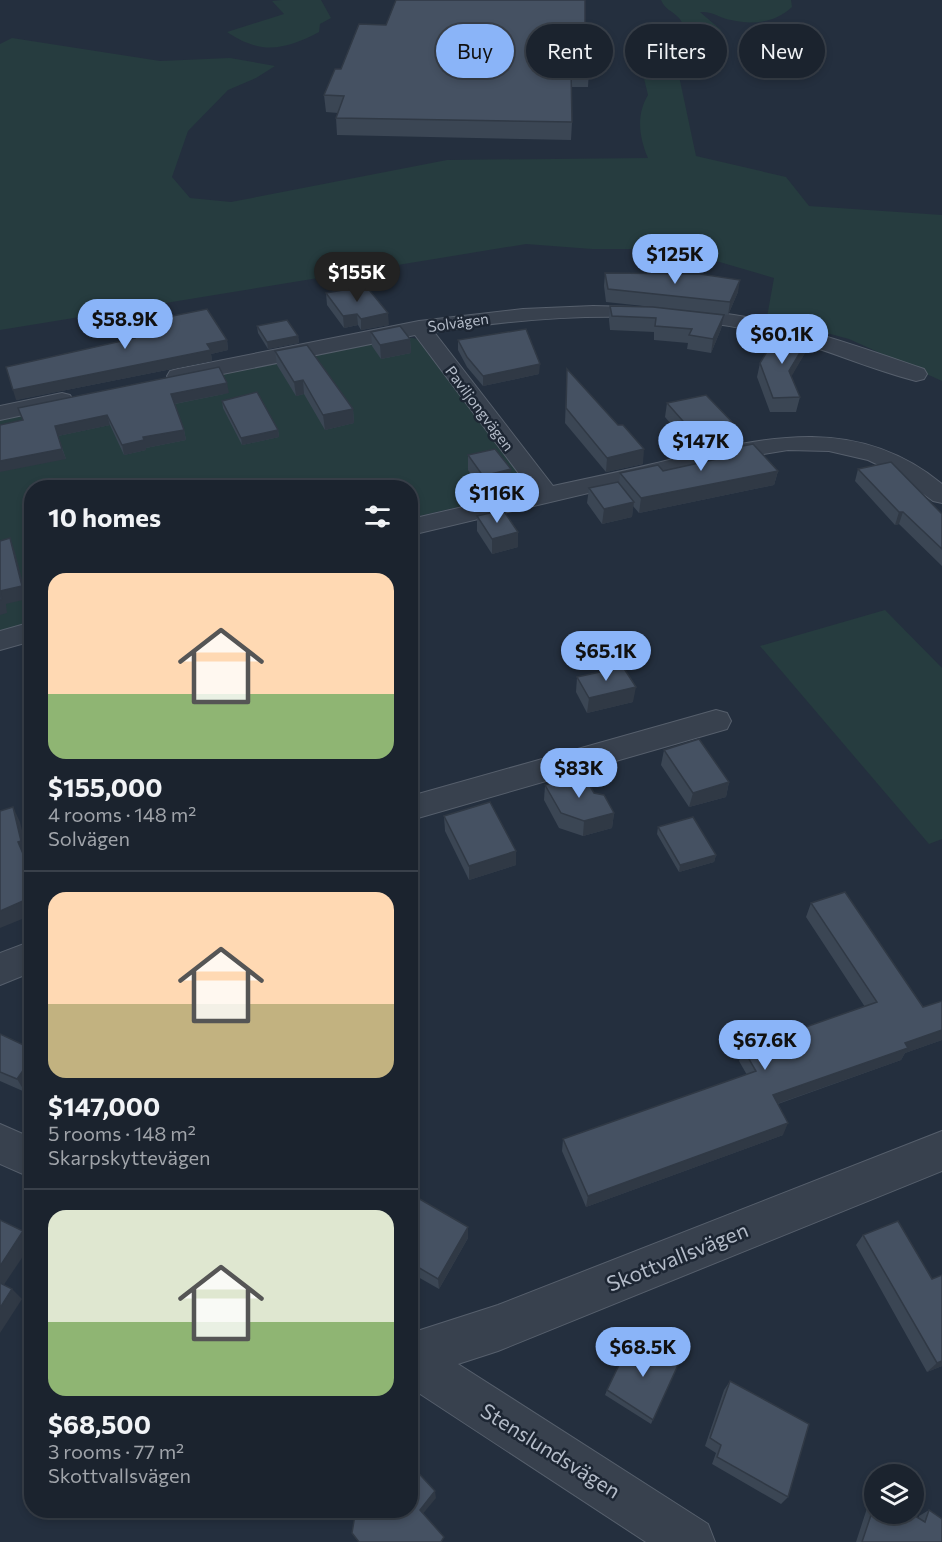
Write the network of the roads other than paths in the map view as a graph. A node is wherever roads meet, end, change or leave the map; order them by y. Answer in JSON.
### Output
{"nodes":[{"id":1,"x":419,"y":327,"type":"junction"},
{"id":2,"x":916,"y":374,"type":"dead end"},
{"id":3,"x":154,"y":381,"type":"edge"},
{"id":4,"x":77,"y":397,"type":"edge"},
{"id":5,"x":0,"y":413,"type":"edge"},
{"id":6,"x":546,"y":493,"type":"junction"},
{"id":7,"x":942,"y":496,"type":"edge"},
{"id":8,"x":418,"y":525,"type":"edge"},
{"id":9,"x":24,"y":634,"type":"edge"},
{"id":10,"x":0,"y":641,"type":"edge"},
{"id":11,"x":716,"y":721,"type":"dead end"},
{"id":12,"x":418,"y":806,"type":"edge"},
{"id":13,"x":24,"y":959,"type":"edge"},
{"id":14,"x":0,"y":969,"type":"edge"},
{"id":15,"x":0,"y":1144,"type":"edge"},
{"id":16,"x":942,"y":1151,"type":"edge"},
{"id":17,"x":24,"y":1154,"type":"edge"},
{"id":18,"x":418,"y":1354,"type":"edge"},
{"id":19,"x":418,"y":1365,"type":"edge"},
{"id":20,"x":690,"y":1542,"type":"edge"}],
"edges":[{"from":1,"to":2,"type":"street","name":"Solvägen"},
{"from":1,"to":3,"type":"street","name":"Solvägen"},
{"from":1,"to":6,"type":"street","name":"Paviljongvägen"},
{"from":4,"to":5,"type":"street"},
{"from":6,"to":7,"type":"street"},
{"from":6,"to":8,"type":"street"},
{"from":9,"to":10,"type":"street"},
{"from":11,"to":12,"type":"street"},
{"from":13,"to":14,"type":"street"},
{"from":15,"to":17,"type":"street"},
{"from":16,"to":18,"type":"street","name":"Skottvallsvägen"},
{"from":19,"to":20,"type":"street","name":"Stenslundsvägen"}]}
